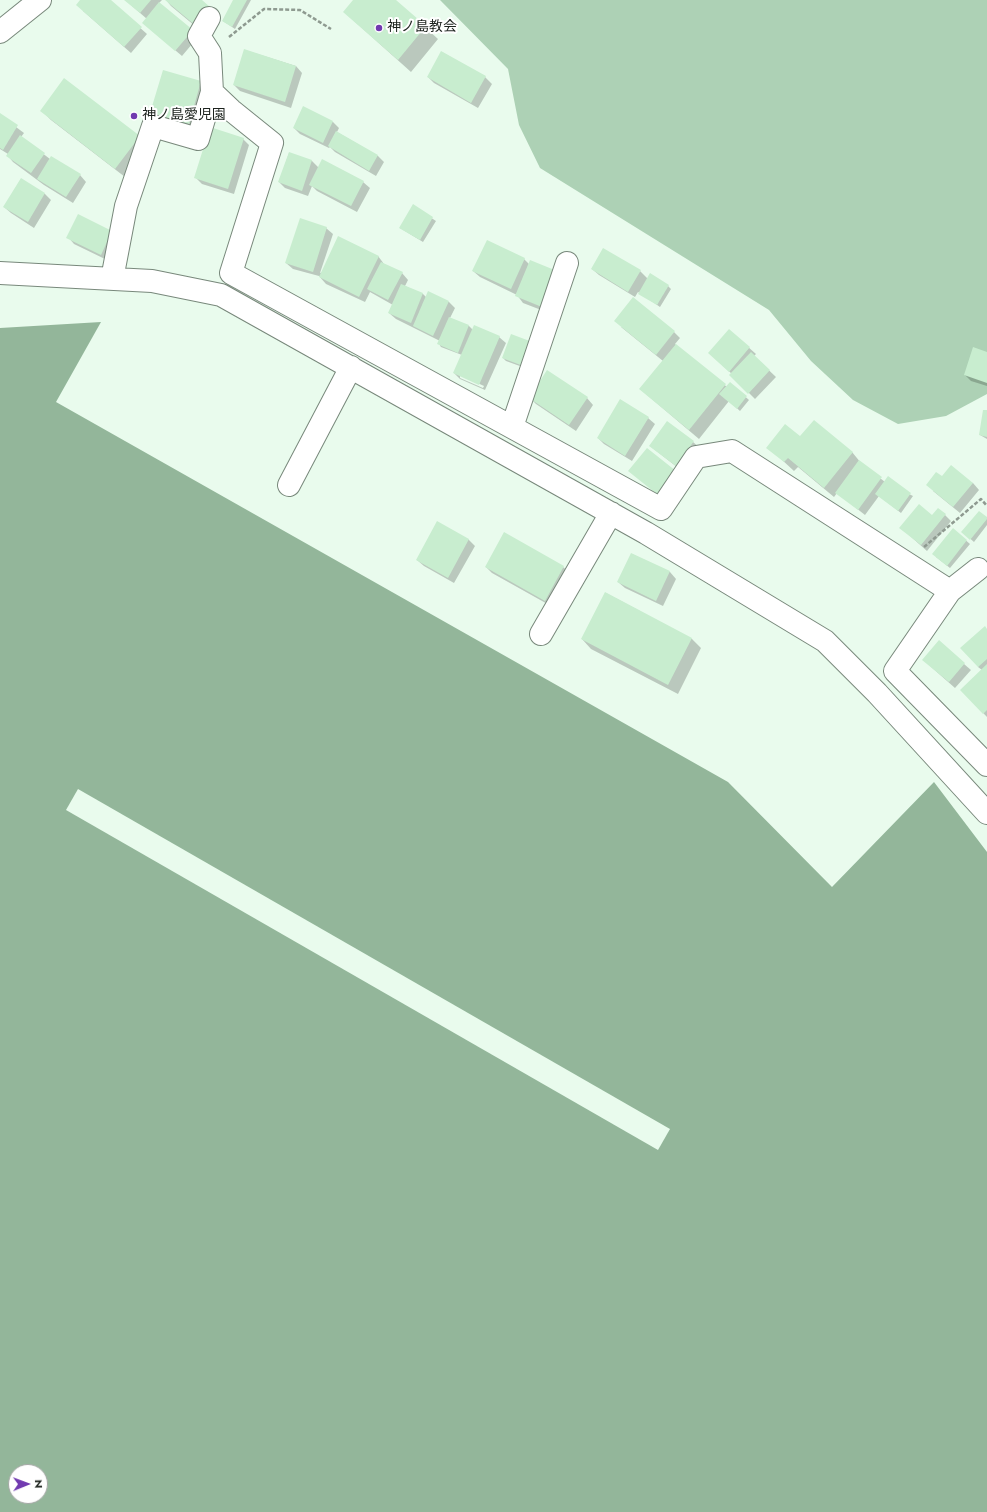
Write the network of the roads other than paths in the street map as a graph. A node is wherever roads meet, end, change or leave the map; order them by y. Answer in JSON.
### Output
{"nodes":[{"id":1,"x":40,"y":0,"type":"edge"},
{"id":2,"x":209,"y":18,"type":"dead end"},
{"id":3,"x":0,"y":32,"type":"edge"},
{"id":4,"x":212,"y":92,"type":"junction"},
{"id":5,"x":567,"y":262,"type":"dead end"},
{"id":6,"x":0,"y":273,"type":"edge"},
{"id":7,"x":231,"y":273,"type":"junction"},
{"id":8,"x":112,"y":279,"type":"junction"},
{"id":9,"x":221,"y":295,"type":"junction"},
{"id":10,"x":351,"y":368,"type":"junction"},
{"id":11,"x":512,"y":427,"type":"junction"},
{"id":12,"x":289,"y":485,"type":"dead end"},
{"id":13,"x":661,"y":509,"type":"junction"},
{"id":14,"x":611,"y":513,"type":"junction"},
{"id":15,"x":646,"y":533,"type":"junction"},
{"id":16,"x":978,"y":569,"type":"dead end"},
{"id":17,"x":950,"y":591,"type":"junction"},
{"id":18,"x":541,"y":634,"type":"dead end"},
{"id":19,"x":895,"y":672,"type":"junction"},
{"id":20,"x":877,"y":693,"type":"junction"},
{"id":21,"x":986,"y":764,"type":"edge"},
{"id":22,"x":963,"y":787,"type":"junction"},
{"id":23,"x":987,"y":813,"type":"edge"}],
"edges":[{"from":1,"to":3,"type":"street"},
{"from":2,"to":4,"type":"street"},
{"from":4,"to":7,"type":"street"},
{"from":4,"to":8,"type":"street"},
{"from":5,"to":11,"type":"street"},
{"from":6,"to":8,"type":"street"},
{"from":7,"to":9,"type":"street"},
{"from":7,"to":11,"type":"street"},
{"from":8,"to":9,"type":"street"},
{"from":9,"to":10,"type":"street"},
{"from":10,"to":12,"type":"street"},
{"from":10,"to":14,"type":"street"},
{"from":11,"to":13,"type":"street"},
{"from":13,"to":15,"type":"street"},
{"from":13,"to":17,"type":"street"},
{"from":14,"to":15,"type":"street"},
{"from":14,"to":18,"type":"street"},
{"from":15,"to":20,"type":"street"},
{"from":16,"to":17,"type":"street"},
{"from":17,"to":19,"type":"street"},
{"from":19,"to":20,"type":"street"},
{"from":19,"to":21,"type":"street"},
{"from":20,"to":22,"type":"street"},
{"from":21,"to":22,"type":"street"},
{"from":22,"to":23,"type":"street"}]}
